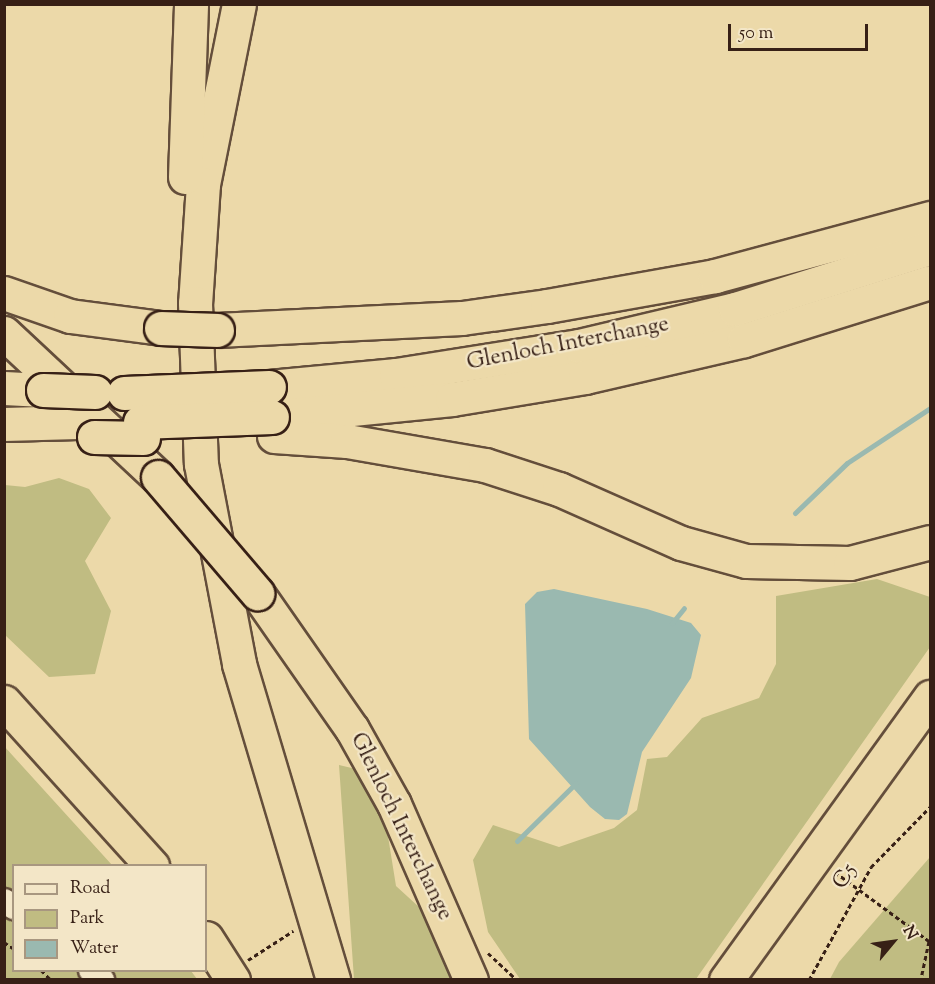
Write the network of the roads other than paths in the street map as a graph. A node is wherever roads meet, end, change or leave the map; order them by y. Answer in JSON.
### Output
{"nodes":[{"id":1,"x":191,"y":4,"type":"edge"},
{"id":2,"x":239,"y":4,"type":"edge"},
{"id":3,"x":930,"y":218,"type":"edge"},
{"id":4,"x":930,"y":248,"type":"edge"},
{"id":5,"x":4,"y":274,"type":"edge"},
{"id":6,"x":930,"y":282,"type":"edge"},
{"id":7,"x":4,"y":293,"type":"edge"},
{"id":8,"x":152,"y":328,"type":"junction"},
{"id":9,"x":4,"y":333,"type":"edge"},
{"id":10,"x":4,"y":388,"type":"edge"},
{"id":11,"x":272,"y":413,"type":"junction"},
{"id":12,"x":130,"y":417,"type":"junction"},
{"id":13,"x":14,"y":425,"type":"edge"},
{"id":14,"x":930,"y":542,"type":"edge"},
{"id":15,"x":239,"y":664,"type":"junction"},
{"id":16,"x":930,"y":697,"type":"edge"},
{"id":17,"x":4,"y":702,"type":"edge"},
{"id":18,"x":930,"y":716,"type":"edge"},
{"id":19,"x":865,"y":783,"type":"junction"},
{"id":20,"x":150,"y":864,"type":"edge"},
{"id":21,"x":207,"y":940,"type":"edge"},
{"id":22,"x":231,"y":976,"type":"edge"},
{"id":23,"x":333,"y":980,"type":"edge"},
{"id":24,"x":471,"y":980,"type":"edge"},
{"id":25,"x":726,"y":980,"type":"edge"}],
"edges":[{"from":1,"to":15,"type":"highway"},
{"from":2,"to":15,"type":"highway"},
{"from":3,"to":8,"type":"highway","bridge":true},
{"from":4,"to":11,"type":"highway","name":"Glenloch Interchange"},
{"from":5,"to":8,"type":"highway"},
{"from":6,"to":11,"type":"highway","name":"Glenloch Interchange"},
{"from":7,"to":8,"type":"highway"},
{"from":9,"to":24,"type":"highway","name":"Glenloch Interchange","bridge":true},
{"from":10,"to":12,"type":"highway","name":"Glenloch Interchange","bridge":true},
{"from":11,"to":12,"type":"highway","name":"Glenloch Interchange","bridge":true},
{"from":11,"to":14,"type":"highway"},
{"from":12,"to":13,"type":"highway","bridge":true},
{"from":15,"to":23,"type":"highway"},
{"from":16,"to":19,"type":"highway"},
{"from":17,"to":20,"type":"highway"},
{"from":18,"to":19,"type":"highway"},
{"from":19,"to":25,"type":"highway"},
{"from":21,"to":22,"type":"highway"}]}
